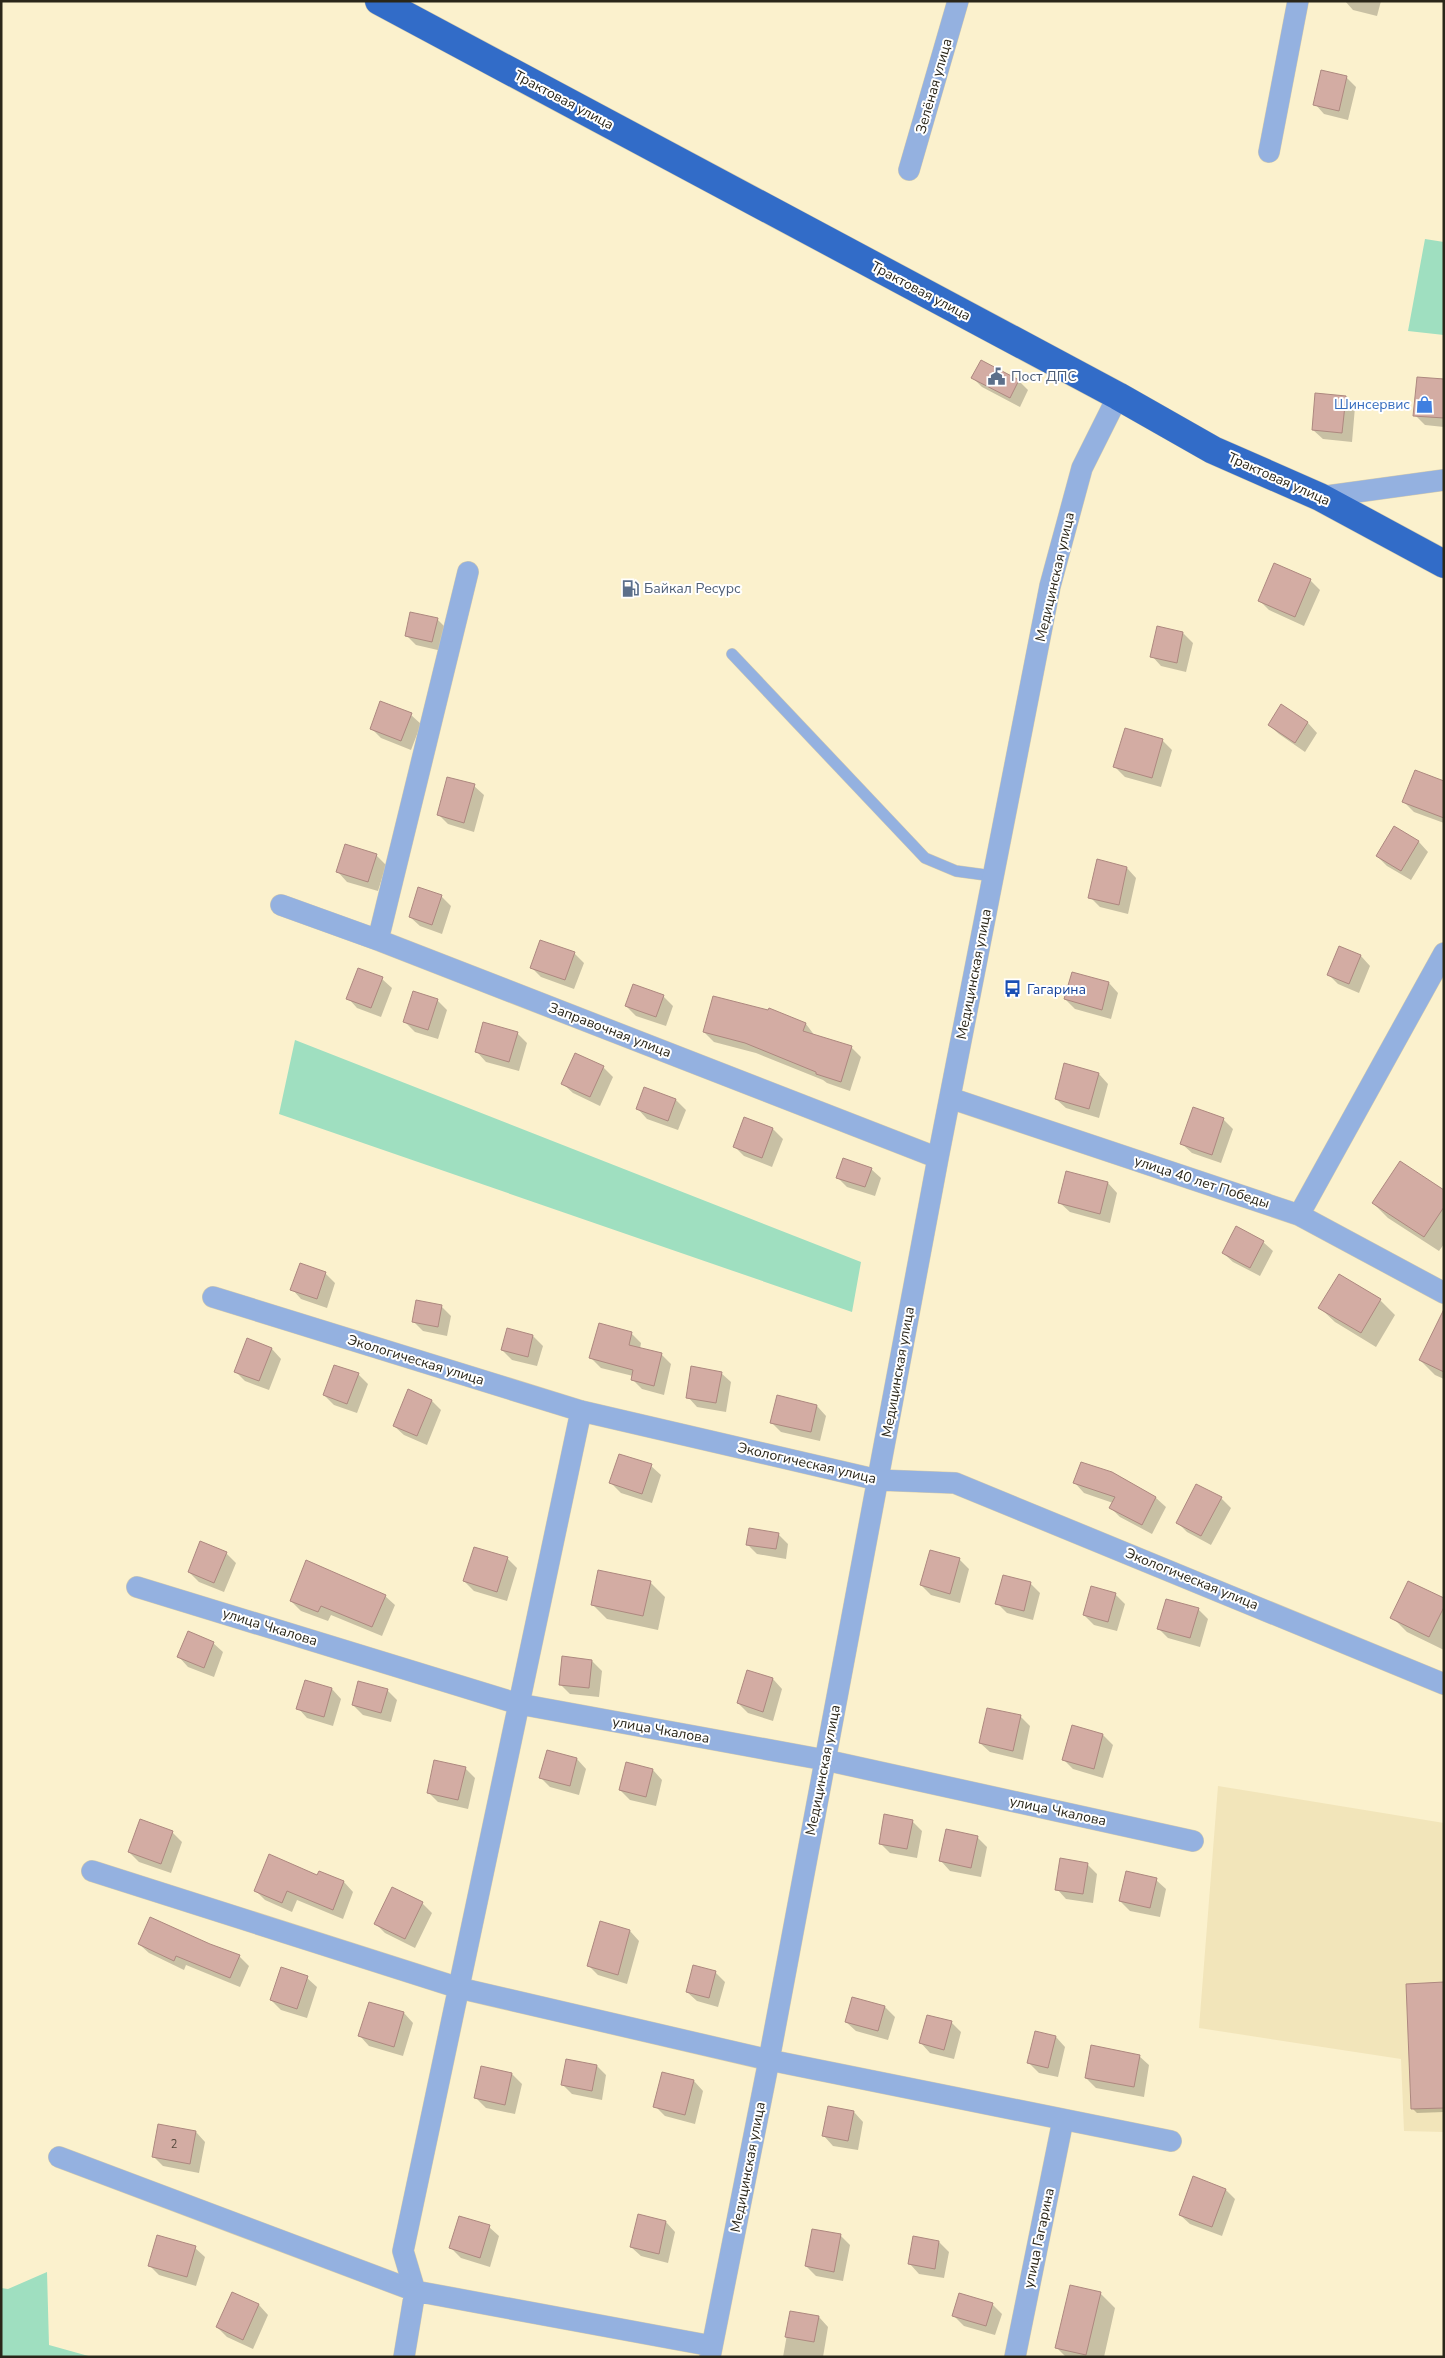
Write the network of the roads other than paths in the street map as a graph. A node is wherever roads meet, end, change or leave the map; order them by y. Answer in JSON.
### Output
{"nodes":[{"id":1,"x":958,"y":1,"type":"edge"},
{"id":2,"x":1298,"y":1,"type":"edge"},
{"id":3,"x":390,"y":7,"type":"edge"},
{"id":4,"x":1269,"y":152,"type":"dead end"},
{"id":5,"x":909,"y":170,"type":"dead end"},
{"id":6,"x":1118,"y":396,"type":"junction"},
{"id":7,"x":1444,"y":480,"type":"edge"},
{"id":8,"x":1320,"y":497,"type":"junction"},
{"id":9,"x":1444,"y":564,"type":"edge"},
{"id":10,"x":468,"y":572,"type":"dead end"},
{"id":11,"x":732,"y":654,"type":"dead end"},
{"id":12,"x":993,"y":876,"type":"junction"},
{"id":13,"x":281,"y":904,"type":"dead end"},
{"id":14,"x":378,"y":940,"type":"junction"},
{"id":15,"x":1444,"y":953,"type":"edge"},
{"id":16,"x":950,"y":1098,"type":"junction"},
{"id":17,"x":938,"y":1158,"type":"junction"},
{"id":18,"x":1299,"y":1215,"type":"junction"},
{"id":19,"x":1444,"y":1292,"type":"edge"},
{"id":20,"x":212,"y":1297,"type":"dead end"},
{"id":21,"x":581,"y":1411,"type":"junction"},
{"id":22,"x":878,"y":1480,"type":"junction"},
{"id":23,"x":137,"y":1587,"type":"dead end"},
{"id":24,"x":1444,"y":1684,"type":"edge"},
{"id":25,"x":519,"y":1704,"type":"junction"},
{"id":26,"x":825,"y":1760,"type":"junction"},
{"id":27,"x":1193,"y":1841,"type":"dead end"},
{"id":28,"x":92,"y":1871,"type":"dead end"},
{"id":29,"x":459,"y":1988,"type":"junction"},
{"id":30,"x":769,"y":2060,"type":"junction"},
{"id":31,"x":1063,"y":2120,"type":"junction"},
{"id":32,"x":1171,"y":2141,"type":"dead end"},
{"id":33,"x":59,"y":2157,"type":"dead end"},
{"id":34,"x":415,"y":2291,"type":"junction"},
{"id":35,"x":711,"y":2352,"type":"edge"},
{"id":36,"x":404,"y":2357,"type":"edge"},
{"id":37,"x":1014,"y":2357,"type":"edge"}],
"edges":[{"from":1,"to":5,"type":"street","name":"Зелёная улица"},
{"from":2,"to":4,"type":"street"},
{"from":3,"to":6,"type":"highway","name":"Трактовая улица"},
{"from":6,"to":8,"type":"highway","name":"Трактовая улица"},
{"from":6,"to":12,"type":"street","name":"Медицинская улица"},
{"from":7,"to":8,"type":"street"},
{"from":8,"to":9,"type":"highway","name":"Трактовая улица"},
{"from":10,"to":14,"type":"street"},
{"from":11,"to":12,"type":"lane"},
{"from":12,"to":16,"type":"street","name":"Медицинская улица"},
{"from":13,"to":14,"type":"street","name":"Заправочная улица"},
{"from":14,"to":17,"type":"street","name":"Заправочная улица"},
{"from":15,"to":18,"type":"street"},
{"from":16,"to":17,"type":"street","name":"Медицинская улица"},
{"from":16,"to":18,"type":"street","name":"улица 40 лет Победы"},
{"from":17,"to":22,"type":"street","name":"Медицинская улица"},
{"from":18,"to":19,"type":"street","name":"улица 40 лет Победы"},
{"from":20,"to":21,"type":"street","name":"Экологическая улица"},
{"from":21,"to":22,"type":"street","name":"Экологическая улица"},
{"from":21,"to":25,"type":"street"},
{"from":22,"to":24,"type":"street","name":"Экологическая улица"},
{"from":22,"to":26,"type":"street","name":"Медицинская улица"},
{"from":23,"to":25,"type":"street","name":"улица Чкалова"},
{"from":25,"to":26,"type":"street","name":"улица Чкалова"},
{"from":25,"to":29,"type":"street"},
{"from":26,"to":27,"type":"street","name":"улица Чкалова"},
{"from":26,"to":30,"type":"street","name":"Медицинская улица"},
{"from":28,"to":29,"type":"street"},
{"from":29,"to":30,"type":"street"},
{"from":29,"to":34,"type":"street"},
{"from":30,"to":31,"type":"street"},
{"from":30,"to":35,"type":"street","name":"Медицинская улица"},
{"from":31,"to":32,"type":"street"},
{"from":31,"to":37,"type":"street","name":"улица Гагарина"},
{"from":33,"to":34,"type":"street"},
{"from":34,"to":35,"type":"street"},
{"from":34,"to":36,"type":"street"}]}
